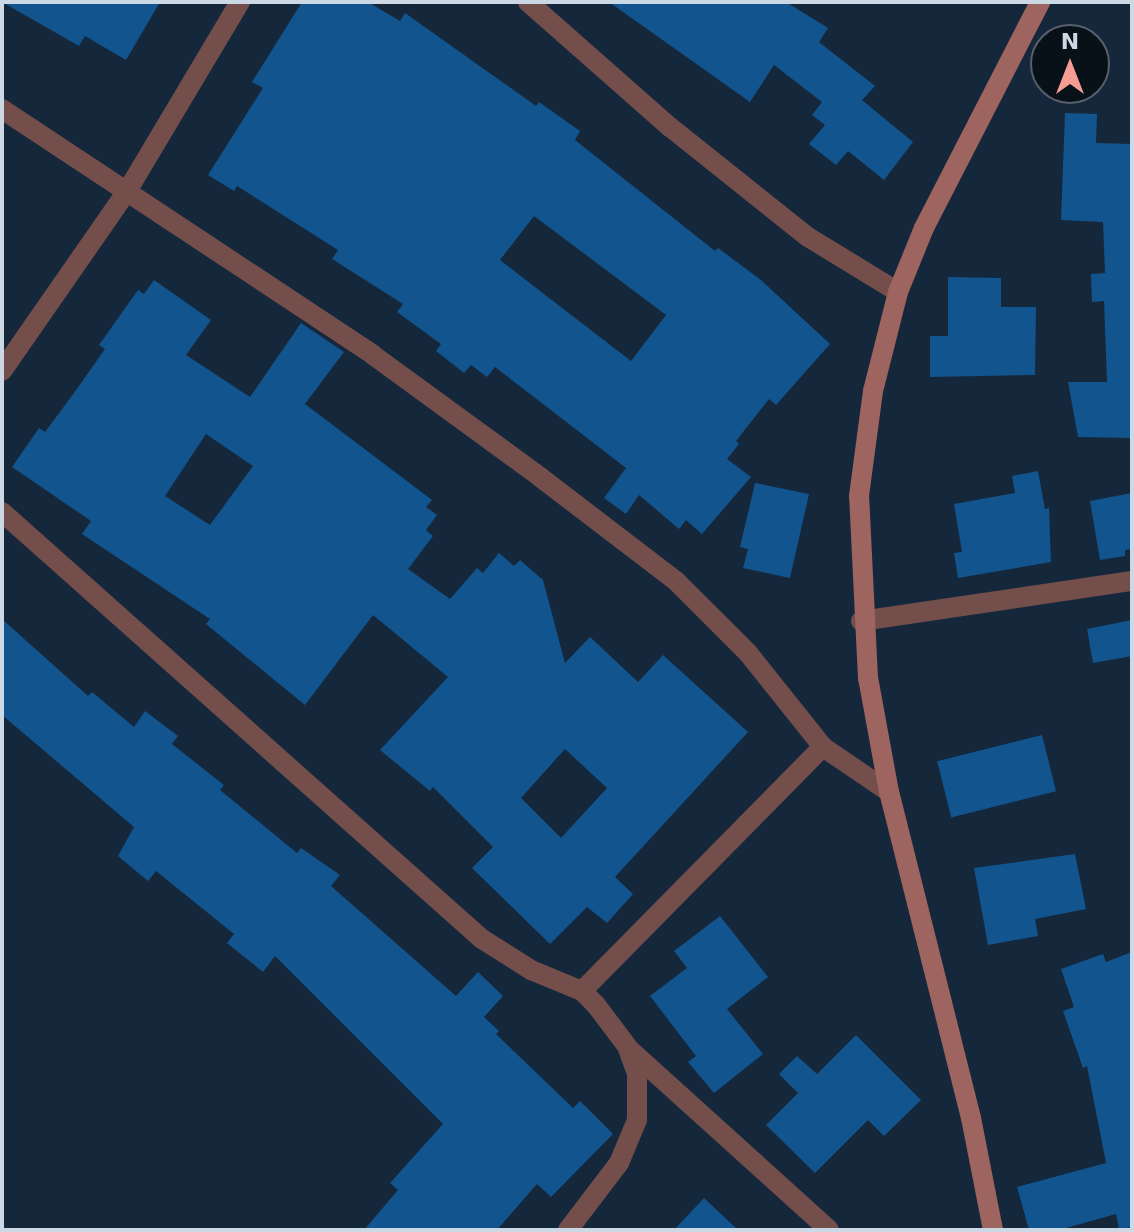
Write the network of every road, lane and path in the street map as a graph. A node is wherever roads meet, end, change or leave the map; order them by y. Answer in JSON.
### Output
{"nodes":[{"id":1,"x":240,"y":2,"type":"edge"},
{"id":2,"x":528,"y":2,"type":"edge"},
{"id":3,"x":1040,"y":2,"type":"edge"},
{"id":4,"x":2,"y":109,"type":"edge"},
{"id":5,"x":129,"y":188,"type":"junction"},
{"id":6,"x":898,"y":292,"type":"junction"},
{"id":7,"x":2,"y":371,"type":"edge"},
{"id":8,"x":2,"y":512,"type":"edge"},
{"id":9,"x":1132,"y":581,"type":"edge"},
{"id":10,"x":861,"y":621,"type":"junction"},
{"id":11,"x":823,"y":747,"type":"junction"},
{"id":12,"x":889,"y":792,"type":"junction"},
{"id":13,"x":582,"y":991,"type":"junction"},
{"id":14,"x":627,"y":1046,"type":"junction"},
{"id":15,"x":568,"y":1230,"type":"edge"},
{"id":16,"x":829,"y":1230,"type":"edge"},
{"id":17,"x":993,"y":1230,"type":"edge"}],
"edges":[{"from":1,"to":5,"type":"street"},
{"from":2,"to":6,"type":"street"},
{"from":3,"to":6,"type":"street"},
{"from":4,"to":5,"type":"street"},
{"from":5,"to":7,"type":"street"},
{"from":5,"to":11,"type":"street"},
{"from":6,"to":10,"type":"street"},
{"from":8,"to":13,"type":"street"},
{"from":9,"to":10,"type":"street"},
{"from":10,"to":12,"type":"street"},
{"from":11,"to":12,"type":"street"},
{"from":11,"to":13,"type":"street"},
{"from":12,"to":17,"type":"street"},
{"from":13,"to":14,"type":"street"},
{"from":14,"to":15,"type":"street"},
{"from":14,"to":16,"type":"street"}]}
